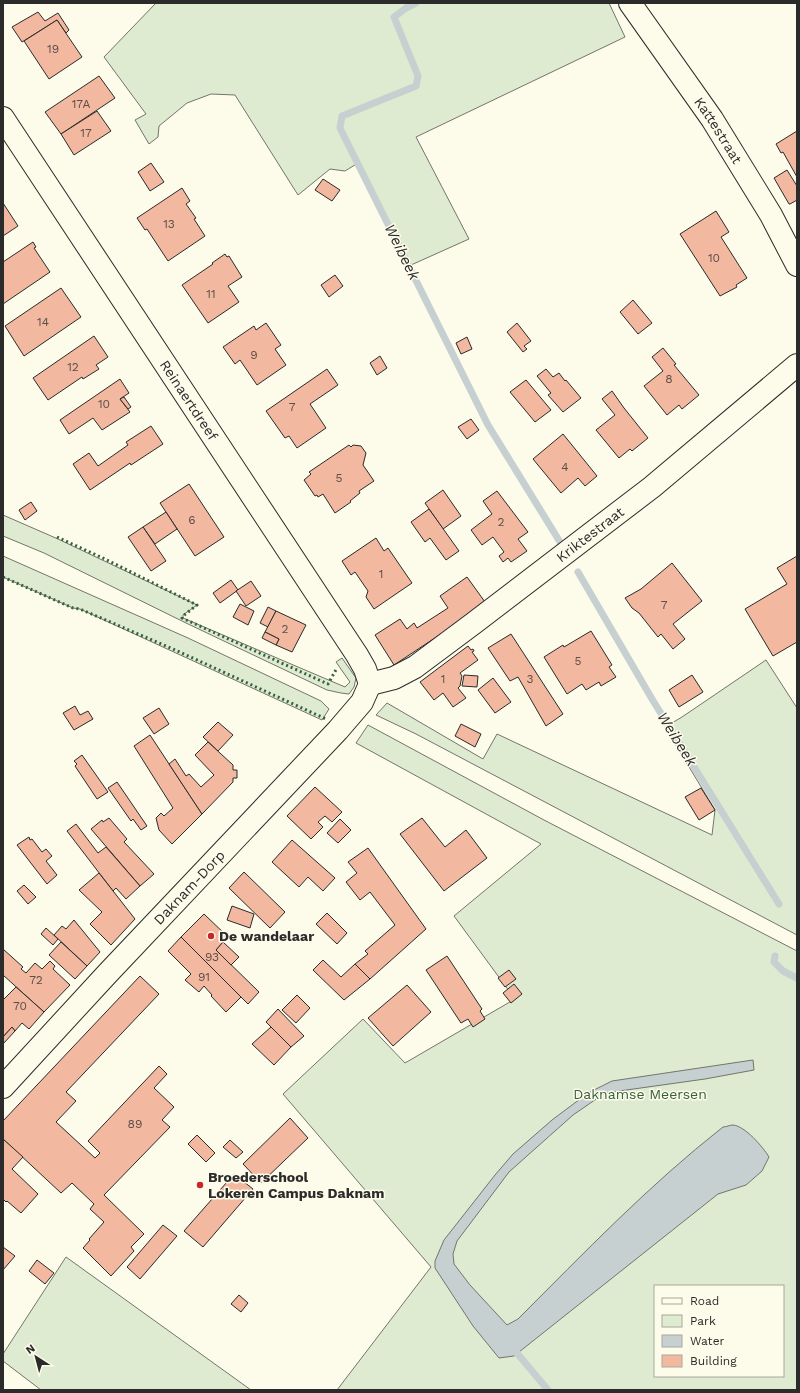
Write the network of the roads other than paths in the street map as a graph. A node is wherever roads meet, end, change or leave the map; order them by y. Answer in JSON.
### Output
{"nodes":[{"id":1,"x":630,"y":3,"type":"edge"},
{"id":2,"x":3,"y":118,"type":"edge"},
{"id":3,"x":797,"y":264,"type":"edge"},
{"id":4,"x":797,"y":364,"type":"edge"},
{"id":5,"x":370,"y":684,"type":"junction"},
{"id":6,"x":3,"y":1087,"type":"edge"}],
"edges":[{"from":1,"to":3,"type":"street","name":"Kattestraat"},
{"from":2,"to":5,"type":"street","name":"Reinaertdreef"},
{"from":4,"to":5,"type":"street","name":"Kriktestraat"},
{"from":5,"to":6,"type":"street","name":"Daknam-Dorp"}]}
